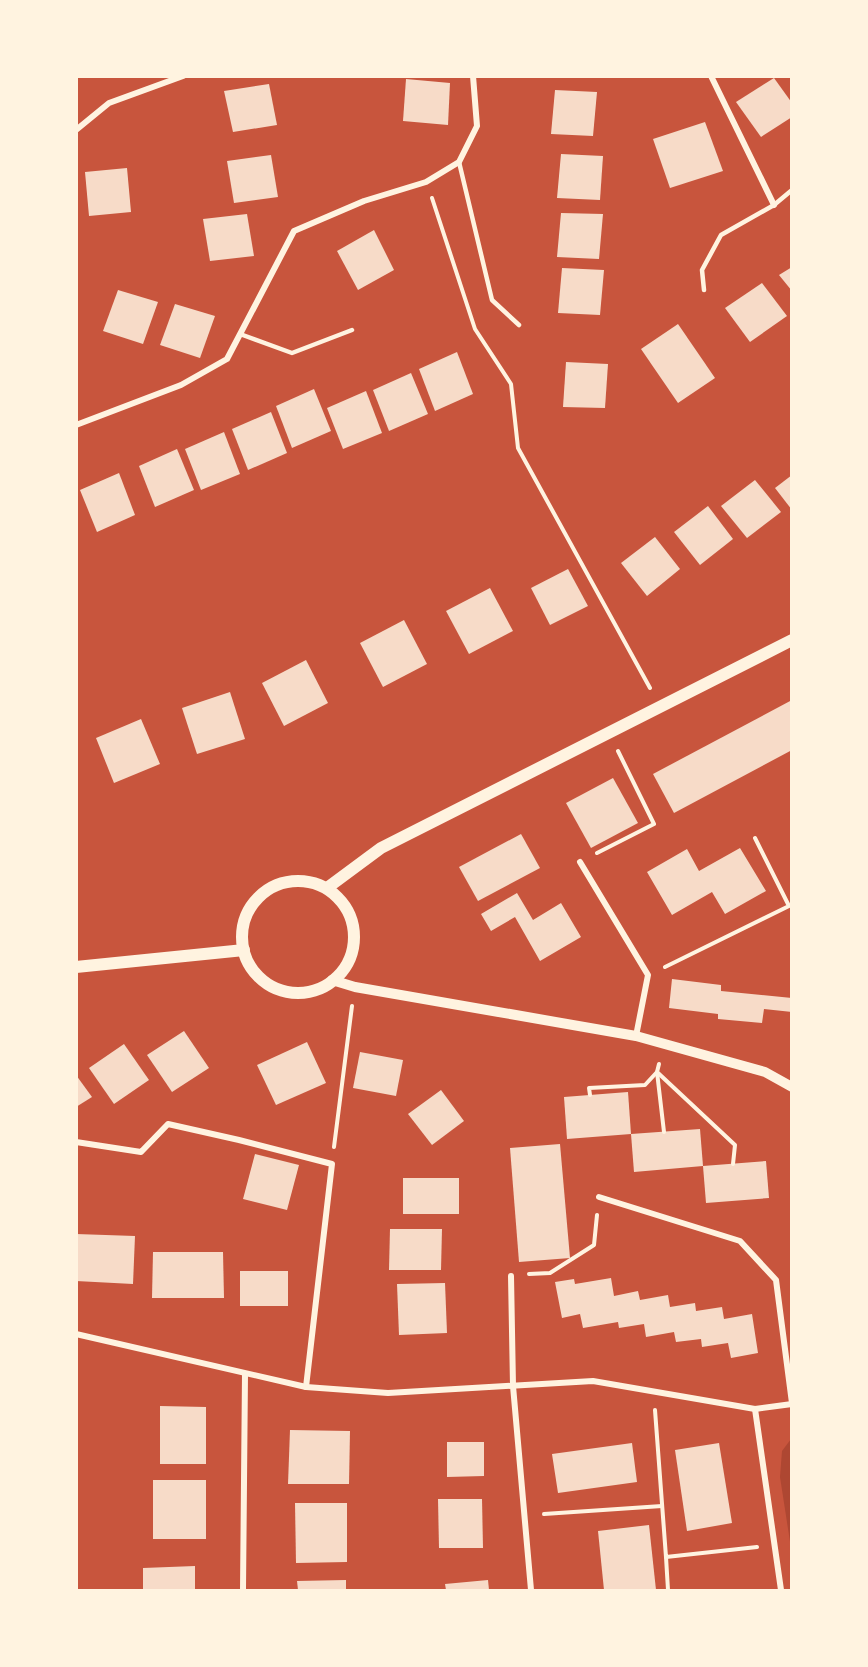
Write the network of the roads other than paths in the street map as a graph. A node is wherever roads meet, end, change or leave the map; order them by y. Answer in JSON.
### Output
{"nodes":[{"id":1,"x":183,"y":76,"type":"edge"},
{"id":2,"x":473,"y":76,"type":"edge"},
{"id":3,"x":711,"y":76,"type":"edge"},
{"id":4,"x":76,"y":130,"type":"edge"},
{"id":5,"x":459,"y":162,"type":"junction"},
{"id":6,"x":792,"y":190,"type":"edge"},
{"id":7,"x":774,"y":205,"type":"junction"},
{"id":8,"x":704,"y":290,"type":"dead end"},
{"id":9,"x":519,"y":325,"type":"dead end"},
{"id":10,"x":352,"y":330,"type":"dead end"},
{"id":11,"x":240,"y":334,"type":"junction"},
{"id":12,"x":76,"y":425,"type":"edge"},
{"id":13,"x":792,"y":640,"type":"edge"},
{"id":14,"x":580,"y":862,"type":"road end"},
{"id":15,"x":327,"y":888,"type":"junction"},
{"id":16,"x":244,"y":950,"type":"junction"},
{"id":17,"x":76,"y":967,"type":"edge"},
{"id":18,"x":332,"y":980,"type":"junction"},
{"id":19,"x":636,"y":1036,"type":"junction"},
{"id":20,"x":792,"y":1087,"type":"edge"},
{"id":21,"x":76,"y":1142,"type":"edge"},
{"id":22,"x":599,"y":1197,"type":"road end"},
{"id":23,"x":511,"y":1276,"type":"road end"},
{"id":24,"x":76,"y":1334,"type":"edge"},
{"id":25,"x":245,"y":1374,"type":"junction"},
{"id":26,"x":513,"y":1386,"type":"junction"},
{"id":27,"x":306,"y":1387,"type":"junction"},
{"id":28,"x":792,"y":1403,"type":"edge"},
{"id":29,"x":755,"y":1409,"type":"junction"},
{"id":30,"x":243,"y":1590,"type":"edge"},
{"id":31,"x":531,"y":1590,"type":"edge"},
{"id":32,"x":781,"y":1590,"type":"edge"}],
"edges":[{"from":1,"to":4,"type":"street"},
{"from":2,"to":5,"type":"street"},
{"from":3,"to":7,"type":"street"},
{"from":5,"to":9,"type":"lane"},
{"from":5,"to":11,"type":"street"},
{"from":6,"to":7,"type":"lane"},
{"from":7,"to":8,"type":"lane"},
{"from":10,"to":11,"type":"lane"},
{"from":11,"to":12,"type":"street"},
{"from":13,"to":15,"type":"main road"},
{"from":14,"to":19,"type":"street"},
{"from":15,"to":16,"type":"main road"},
{"from":15,"to":18,"type":"main road"},
{"from":16,"to":17,"type":"main road"},
{"from":16,"to":18,"type":"main road"},
{"from":18,"to":19,"type":"street"},
{"from":19,"to":20,"type":"street"},
{"from":21,"to":27,"type":"street"},
{"from":22,"to":28,"type":"street"},
{"from":23,"to":26,"type":"street"},
{"from":24,"to":25,"type":"street"},
{"from":25,"to":27,"type":"street"},
{"from":25,"to":30,"type":"street"},
{"from":26,"to":27,"type":"street"},
{"from":26,"to":29,"type":"street"},
{"from":26,"to":31,"type":"street"},
{"from":28,"to":29,"type":"street"},
{"from":29,"to":32,"type":"street"}]}
